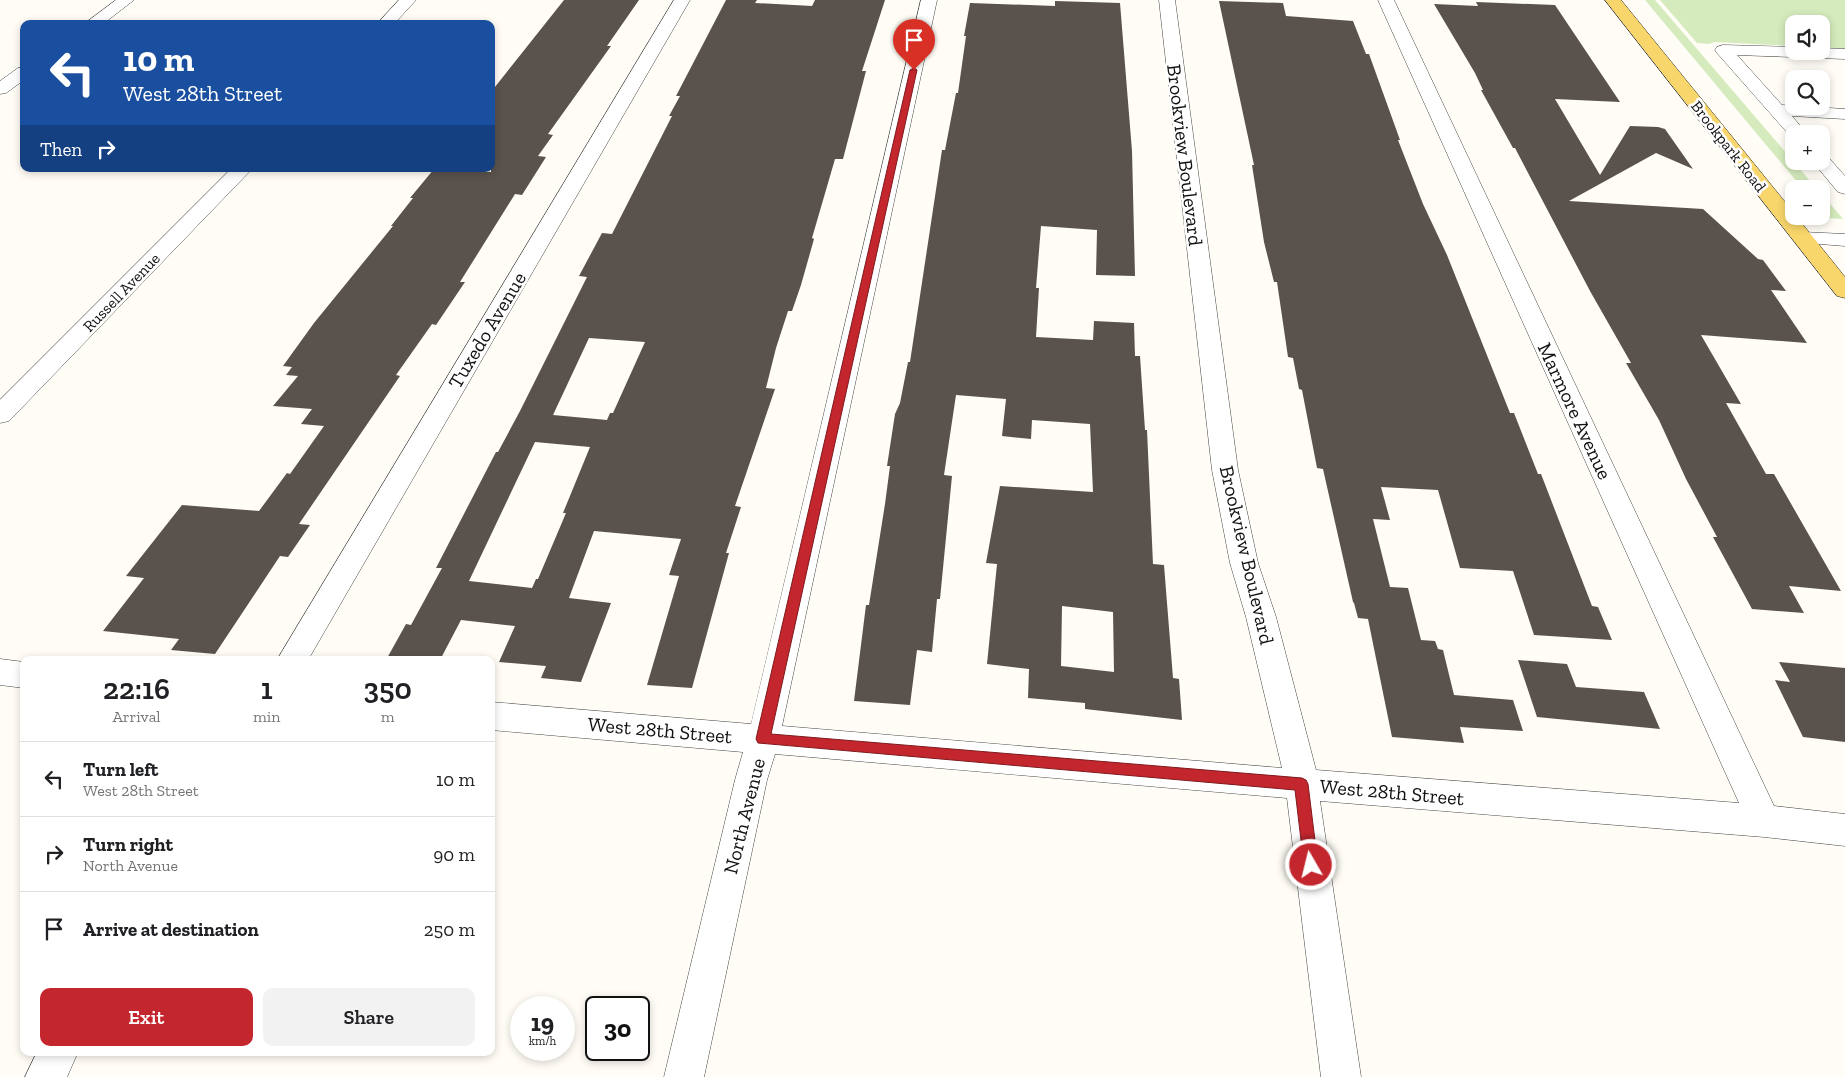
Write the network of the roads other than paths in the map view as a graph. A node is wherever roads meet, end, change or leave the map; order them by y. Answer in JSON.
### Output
{"nodes":[{"id":1,"x":126,"y":0,"type":"edge"},
{"id":2,"x":408,"y":0,"type":"edge"},
{"id":3,"x":682,"y":0,"type":"edge"},
{"id":4,"x":929,"y":0,"type":"edge"},
{"id":5,"x":1167,"y":0,"type":"edge"},
{"id":6,"x":1386,"y":0,"type":"edge"},
{"id":7,"x":1613,"y":0,"type":"edge"},
{"id":8,"x":98,"y":20,"type":"edge"},
{"id":9,"x":388,"y":20,"type":"edge"},
{"id":10,"x":1845,"y":54,"type":"edge"},
{"id":11,"x":20,"y":75,"type":"edge"},
{"id":12,"x":0,"y":89,"type":"edge"},
{"id":13,"x":1777,"y":110,"type":"junction"},
{"id":14,"x":1845,"y":114,"type":"edge"},
{"id":15,"x":1790,"y":125,"type":"edge"},
{"id":16,"x":1830,"y":170,"type":"edge"},
{"id":17,"x":239,"y":172,"type":"edge"},
{"id":18,"x":1845,"y":187,"type":"edge"},
{"id":19,"x":1802,"y":238,"type":"junction"},
{"id":20,"x":1845,"y":240,"type":"edge"},
{"id":21,"x":1845,"y":292,"type":"edge"},
{"id":22,"x":0,"y":415,"type":"edge"},
{"id":23,"x":294,"y":656,"type":"edge"},
{"id":24,"x":0,"y":672,"type":"edge"},
{"id":25,"x":20,"y":674,"type":"edge"},
{"id":26,"x":495,"y":716,"type":"edge"},
{"id":27,"x":763,"y":739,"type":"junction"},
{"id":28,"x":1302,"y":784,"type":"junction"},
{"id":29,"x":1764,"y":821,"type":"junction"},
{"id":30,"x":1845,"y":830,"type":"edge"},
{"id":31,"x":57,"y":1056,"type":"edge"},
{"id":32,"x":44,"y":1077,"type":"edge"},
{"id":33,"x":684,"y":1077,"type":"edge"},
{"id":34,"x":1341,"y":1077,"type":"edge"}],
"edges":[{"from":1,"to":8,"type":"street"},
{"from":2,"to":9,"type":"street"},
{"from":3,"to":23,"type":"street","name":"Tuxedo Avenue"},
{"from":4,"to":27,"type":"street","name":"North Avenue"},
{"from":5,"to":28,"type":"street","name":"Brookview Boulevard"},
{"from":6,"to":29,"type":"street","name":"Marmore Avenue"},
{"from":7,"to":19,"type":"main road","name":"Brookpark Road"},
{"from":10,"to":13,"type":"street"},
{"from":11,"to":12,"type":"street"},
{"from":13,"to":14,"type":"street"},
{"from":13,"to":15,"type":"street"},
{"from":16,"to":18,"type":"street"},
{"from":17,"to":22,"type":"street","name":"Russell Avenue"},
{"from":19,"to":20,"type":"street"},
{"from":19,"to":21,"type":"main road","name":"Brookpark Road"},
{"from":24,"to":25,"type":"street"},
{"from":26,"to":27,"type":"street","name":"West 28th Street"},
{"from":27,"to":28,"type":"street","name":"West 28th Street"},
{"from":27,"to":33,"type":"street","name":"North Avenue"},
{"from":28,"to":29,"type":"street","name":"West 28th Street"},
{"from":28,"to":34,"type":"street","name":"Brookview Boulevard"},
{"from":29,"to":30,"type":"street","name":"West 28th Street"},
{"from":31,"to":32,"type":"street"}]}
